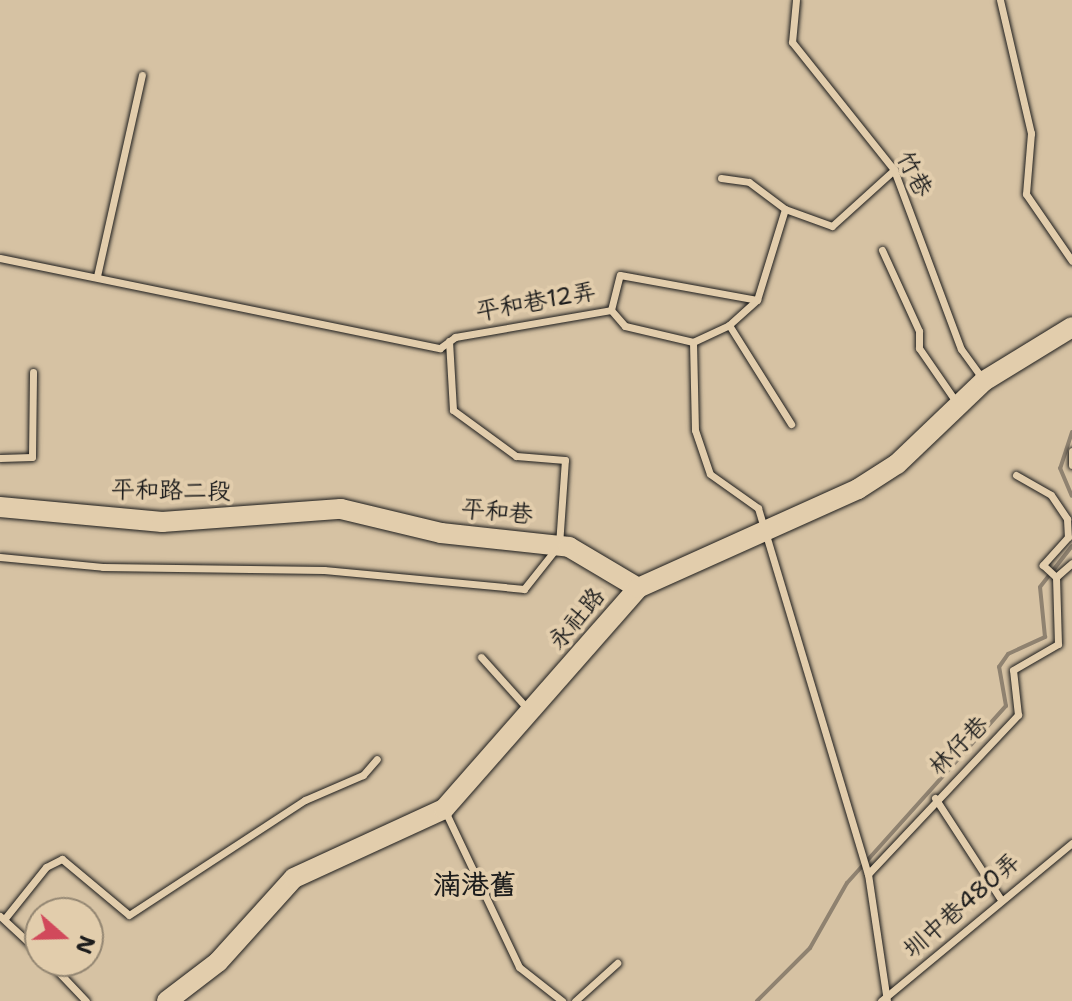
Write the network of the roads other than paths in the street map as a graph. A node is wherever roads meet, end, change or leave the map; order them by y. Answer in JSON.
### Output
{"nodes":[{"id":1,"x":796,"y":0,"type":"edge"},
{"id":2,"x":1000,"y":0,"type":"edge"},
{"id":3,"x":142,"y":75,"type":"dead end"},
{"id":4,"x":894,"y":170,"type":"junction"},
{"id":5,"x":721,"y":178,"type":"dead end"},
{"id":6,"x":785,"y":209,"type":"junction"},
{"id":7,"x":882,"y":250,"type":"dead end"},
{"id":8,"x":0,"y":258,"type":"edge"},
{"id":9,"x":1072,"y":261,"type":"edge"},
{"id":10,"x":97,"y":276,"type":"junction"},
{"id":11,"x":757,"y":300,"type":"junction"},
{"id":12,"x":611,"y":310,"type":"junction"},
{"id":13,"x":729,"y":325,"type":"junction"},
{"id":14,"x":1072,"y":327,"type":"edge"},
{"id":15,"x":449,"y":341,"type":"junction"},
{"id":16,"x":693,"y":342,"type":"junction"},
{"id":17,"x":33,"y":372,"type":"dead end"},
{"id":18,"x":984,"y":381,"type":"junction"},
{"id":19,"x":957,"y":403,"type":"junction"},
{"id":20,"x":791,"y":424,"type":"dead end"},
{"id":21,"x":1072,"y":451,"type":"edge"},
{"id":22,"x":0,"y":458,"type":"edge"},
{"id":23,"x":1072,"y":465,"type":"edge"},
{"id":24,"x":1016,"y":475,"type":"dead end"},
{"id":25,"x":0,"y":507,"type":"edge"},
{"id":26,"x":341,"y":509,"type":"joint"},
{"id":27,"x":764,"y":532,"type":"junction"},
{"id":28,"x":559,"y":545,"type":"junction"},
{"id":29,"x":0,"y":557,"type":"edge"},
{"id":30,"x":1072,"y":563,"type":"edge"},
{"id":31,"x":1056,"y":577,"type":"junction"},
{"id":32,"x":638,"y":588,"type":"junction"},
{"id":33,"x":481,"y":657,"type":"dead end"},
{"id":34,"x":531,"y":713,"type":"junction"},
{"id":35,"x":377,"y":759,"type":"dead end"},
{"id":36,"x":935,"y":798,"type":"junction"},
{"id":37,"x":444,"y":809,"type":"junction"},
{"id":38,"x":1072,"y":843,"type":"edge"},
{"id":39,"x":868,"y":874,"type":"junction"},
{"id":40,"x":1000,"y":898,"type":"junction"},
{"id":41,"x":3,"y":916,"type":"edge"},
{"id":42,"x":24,"y":937,"type":"edge"},
{"id":43,"x":617,"y":963,"type":"dead end"},
{"id":44,"x":63,"y":977,"type":"edge"},
{"id":45,"x":885,"y":1000,"type":"edge"},
{"id":46,"x":86,"y":1001,"type":"edge"},
{"id":47,"x":167,"y":1001,"type":"edge"},
{"id":48,"x":562,"y":1001,"type":"edge"},
{"id":49,"x":575,"y":1001,"type":"edge"}],
"edges":[{"from":1,"to":4,"type":"lane","name":"竹巷"},
{"from":2,"to":9,"type":"lane"},
{"from":3,"to":10,"type":"lane"},
{"from":4,"to":6,"type":"lane"},
{"from":4,"to":18,"type":"lane","name":"竹巷"},
{"from":5,"to":6,"type":"lane"},
{"from":6,"to":11,"type":"lane"},
{"from":7,"to":19,"type":"lane"},
{"from":8,"to":10,"type":"lane","name":"平和巷12弄"},
{"from":10,"to":15,"type":"lane","name":"平和巷12弄"},
{"from":11,"to":12,"type":"lane","name":"平和巷12弄"},
{"from":11,"to":13,"type":"lane"},
{"from":12,"to":15,"type":"lane","name":"平和巷12弄"},
{"from":12,"to":16,"type":"lane"},
{"from":13,"to":16,"type":"lane"},
{"from":13,"to":20,"type":"lane"},
{"from":14,"to":18,"type":"street","name":"永社路"},
{"from":15,"to":28,"type":"lane","name":"平和巷12弄"},
{"from":16,"to":27,"type":"lane"},
{"from":17,"to":22,"type":"lane"},
{"from":18,"to":19,"type":"street","name":"永社路"},
{"from":19,"to":27,"type":"street","name":"永社路"},
{"from":21,"to":23,"type":"lane"},
{"from":24,"to":31,"type":"lane"},
{"from":25,"to":26,"type":"street","name":"平和路二段"},
{"from":26,"to":28,"type":"street","name":"平和巷"},
{"from":27,"to":32,"type":"street","name":"永社路"},
{"from":27,"to":39,"type":"lane"},
{"from":28,"to":29,"type":"lane"},
{"from":28,"to":32,"type":"street","name":"平和巷"},
{"from":30,"to":31,"type":"lane"},
{"from":31,"to":36,"type":"lane","name":"林仔巷"},
{"from":32,"to":34,"type":"street","name":"永社路"},
{"from":33,"to":34,"type":"lane"},
{"from":34,"to":37,"type":"street","name":"永社路"},
{"from":35,"to":41,"type":"lane"},
{"from":36,"to":39,"type":"lane","name":"林仔巷"},
{"from":36,"to":40,"type":"lane"},
{"from":37,"to":47,"type":"street","name":"永社路"},
{"from":37,"to":48,"type":"lane"},
{"from":38,"to":40,"type":"lane","name":"圳中巷480弄"},
{"from":39,"to":45,"type":"lane"},
{"from":40,"to":45,"type":"lane","name":"圳中巷480弄"},
{"from":41,"to":42,"type":"lane"},
{"from":43,"to":49,"type":"lane"},
{"from":44,"to":46,"type":"lane"}]}
